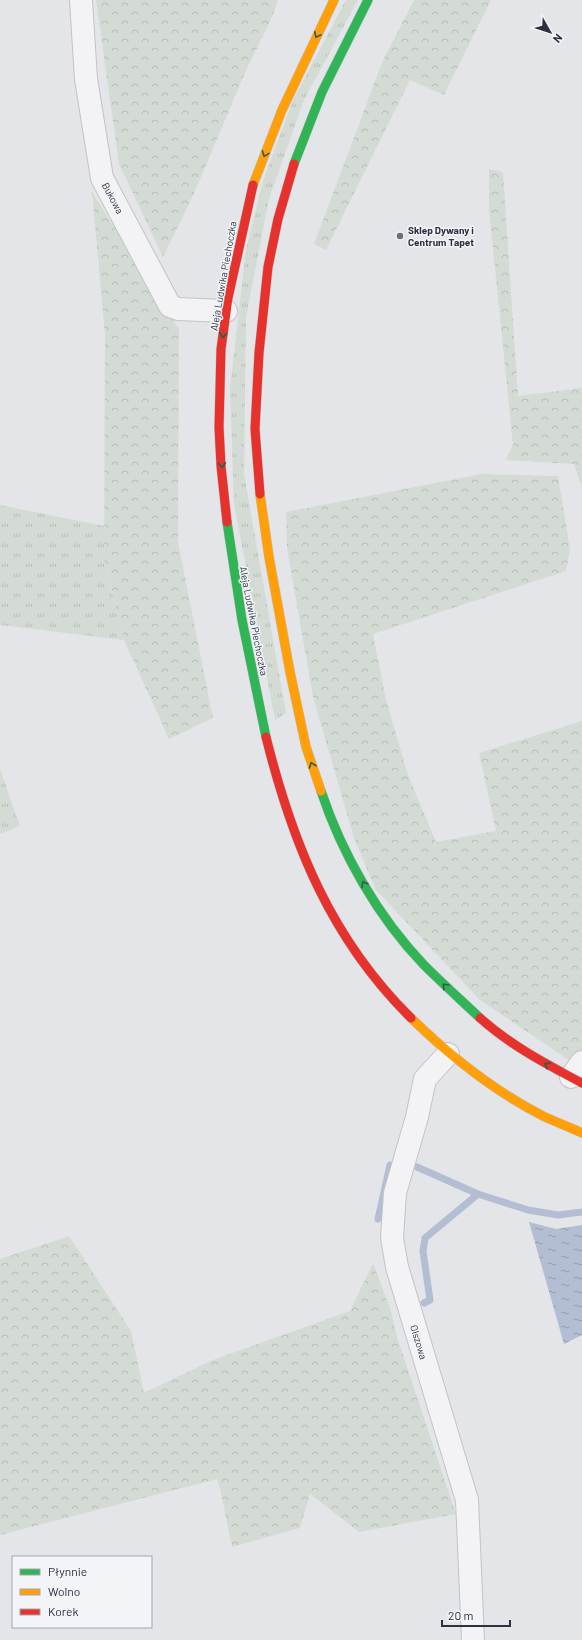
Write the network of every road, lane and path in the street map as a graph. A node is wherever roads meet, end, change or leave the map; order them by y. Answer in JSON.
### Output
{"nodes":[{"id":1,"x":81,"y":0,"type":"edge"},
{"id":2,"x":334,"y":0,"type":"edge"},
{"id":3,"x":368,"y":0,"type":"edge"},
{"id":4,"x":226,"y":311,"type":"junction"},
{"id":5,"x":448,"y":1054,"type":"junction"},
{"id":6,"x":578,"y":1074,"type":"edge"},
{"id":7,"x":582,"y":1133,"type":"edge"},
{"id":8,"x":473,"y":1640,"type":"edge"}],
"edges":[{"from":1,"to":4,"type":"street","name":"Bukowa"},
{"from":2,"to":4,"type":"main road","name":"Aleja Ludwika Piechoczka","one_way":true},
{"from":6,"to":3,"type":"main road","one_way":true},
{"from":4,"to":5,"type":"main road","name":"Aleja Ludwika Piechoczka","one_way":true},
{"from":5,"to":7,"type":"main road","name":"Aleja Ludwika Piechoczka"},
{"from":5,"to":8,"type":"street","name":"Olszowa"}]}
